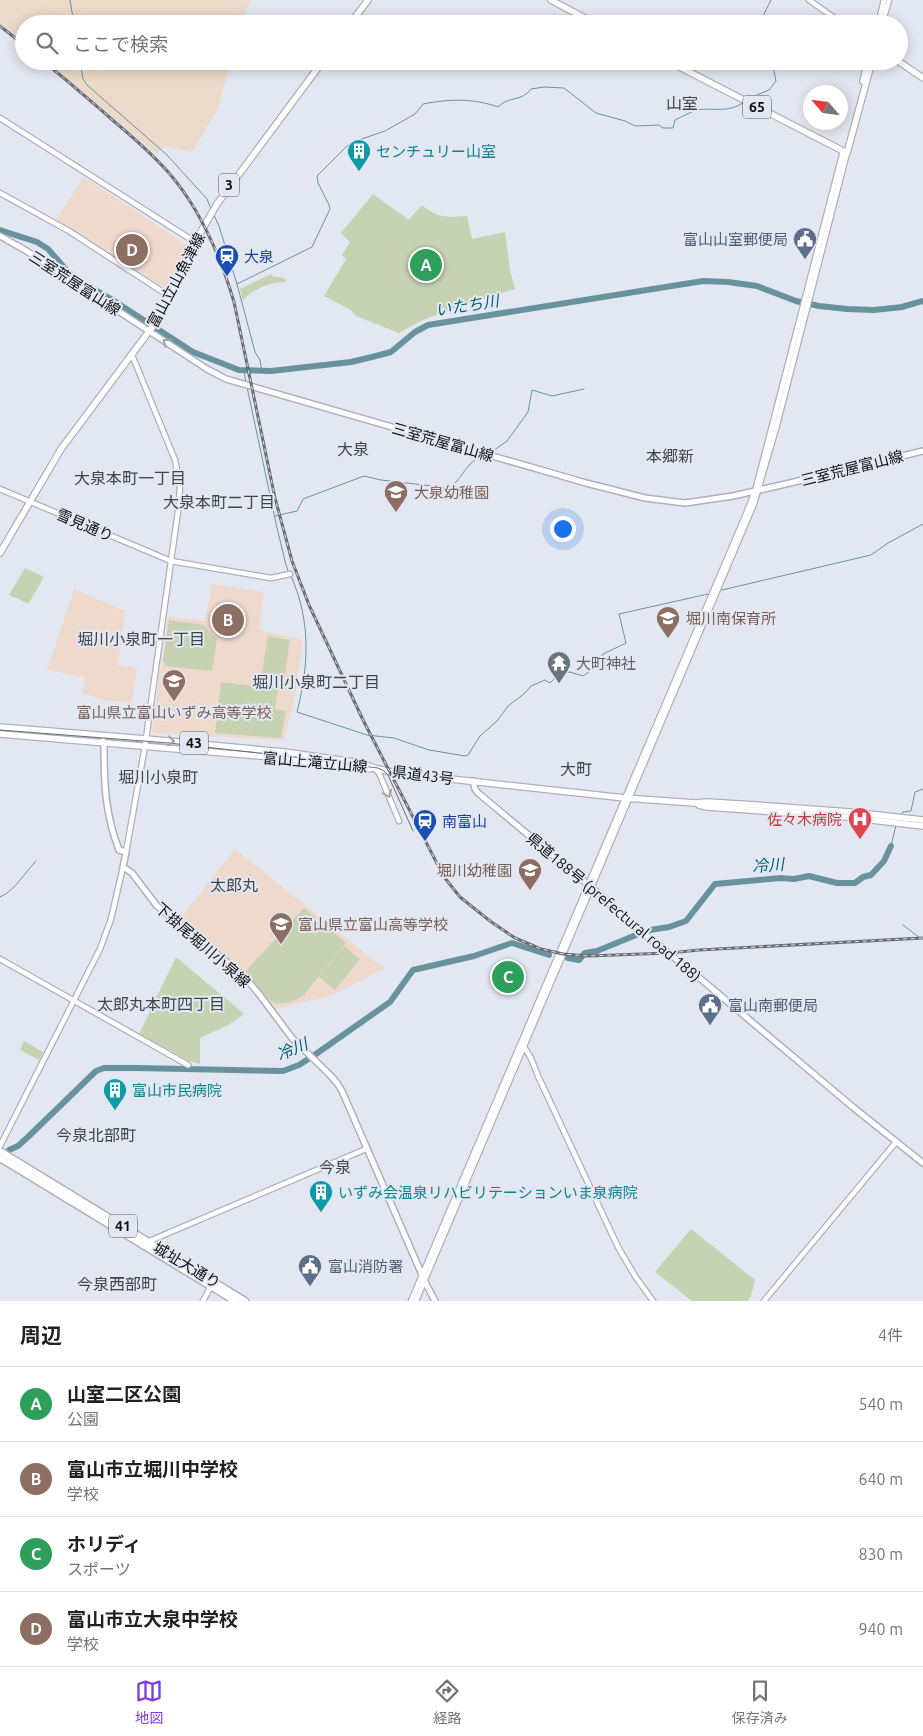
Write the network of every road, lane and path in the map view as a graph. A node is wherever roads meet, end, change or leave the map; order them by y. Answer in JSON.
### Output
{"nodes":[{"id":1,"x":368,"y":0,"type":"edge"},
{"id":2,"x":551,"y":0,"type":"edge"},
{"id":3,"x":809,"y":0,"type":"edge"},
{"id":4,"x":884,"y":0,"type":"edge"},
{"id":5,"x":889,"y":0,"type":"edge"},
{"id":6,"x":357,"y":15,"type":"edge"},
{"id":7,"x":579,"y":15,"type":"edge"},
{"id":8,"x":830,"y":15,"type":"edge"},
{"id":9,"x":880,"y":15,"type":"edge"},
{"id":10,"x":885,"y":15,"type":"edge"},
{"id":11,"x":908,"y":68,"type":"edge"},
{"id":12,"x":316,"y":70,"type":"edge"},
{"id":13,"x":686,"y":70,"type":"edge"},
{"id":14,"x":866,"y":70,"type":"edge"},
{"id":15,"x":869,"y":70,"type":"edge"},
{"id":16,"x":923,"y":78,"type":"edge"},
{"id":17,"x":0,"y":118,"type":"edge"},
{"id":18,"x":845,"y":152,"type":"junction"},
{"id":19,"x":0,"y":194,"type":"edge"},
{"id":20,"x":0,"y":236,"type":"edge"},
{"id":21,"x":195,"y":242,"type":"junction"},
{"id":22,"x":169,"y":296,"type":"junction"},
{"id":23,"x":150,"y":330,"type":"junction"},
{"id":24,"x":132,"y":355,"type":"junction"},
{"id":25,"x":923,"y":451,"type":"edge"},
{"id":26,"x":0,"y":489,"type":"edge"},
{"id":27,"x":757,"y":490,"type":"junction"},
{"id":28,"x":30,"y":501,"type":"junction"},
{"id":29,"x":0,"y":552,"type":"edge"},
{"id":30,"x":171,"y":561,"type":"junction"},
{"id":31,"x":290,"y":574,"type":"dead end"},
{"id":32,"x":0,"y":727,"type":"edge"},
{"id":33,"x":0,"y":734,"type":"edge"},
{"id":34,"x":101,"y":736,"type":"junction"},
{"id":35,"x":146,"y":739,"type":"junction"},
{"id":36,"x":103,"y":742,"type":"junction"},
{"id":37,"x":145,"y":746,"type":"junction"},
{"id":38,"x":374,"y":768,"type":"junction"},
{"id":39,"x":473,"y":781,"type":"junction"},
{"id":40,"x":627,"y":798,"type":"junction"},
{"id":41,"x":695,"y":804,"type":"junction"},
{"id":42,"x":923,"y":820,"type":"edge"},
{"id":43,"x":399,"y":821,"type":"dead end"},
{"id":44,"x":923,"y":826,"type":"edge"},
{"id":45,"x":126,"y":852,"type":"junction"},
{"id":46,"x":124,"y":867,"type":"junction"},
{"id":47,"x":590,"y":886,"type":"junction"},
{"id":48,"x":0,"y":959,"type":"edge"},
{"id":49,"x":74,"y":1000,"type":"junction"},
{"id":50,"x":524,"y":1047,"type":"junction"},
{"id":51,"x":188,"y":1065,"type":"dead end"},
{"id":52,"x":896,"y":1142,"type":"junction"},
{"id":53,"x":0,"y":1146,"type":"edge"},
{"id":54,"x":366,"y":1149,"type":"junction"},
{"id":55,"x":0,"y":1151,"type":"edge"},
{"id":56,"x":0,"y":1158,"type":"edge"},
{"id":57,"x":923,"y":1163,"type":"edge"},
{"id":58,"x":145,"y":1243,"type":"junction"},
{"id":59,"x":423,"y":1277,"type":"junction"},
{"id":60,"x":212,"y":1284,"type":"junction"},
{"id":61,"x":203,"y":1301,"type":"edge"},
{"id":62,"x":235,"y":1301,"type":"edge"},
{"id":63,"x":245,"y":1301,"type":"edge"},
{"id":64,"x":411,"y":1301,"type":"edge"},
{"id":65,"x":416,"y":1301,"type":"edge"},
{"id":66,"x":434,"y":1301,"type":"edge"},
{"id":67,"x":653,"y":1301,"type":"edge"},
{"id":68,"x":764,"y":1301,"type":"edge"}],
"edges":[{"from":1,"to":6,"type":"main road"},
{"from":2,"to":7,"type":"main road"},
{"from":3,"to":8,"type":"street"},
{"from":4,"to":9,"type":"street"},
{"from":5,"to":10,"type":"street"},
{"from":11,"to":16,"type":"main road"},
{"from":12,"to":21,"type":"main road","name":"富山立山魚津線","number":"3"},
{"from":13,"to":18,"type":"main road","number":"65"},
{"from":14,"to":18,"type":"main road"},
{"from":15,"to":18,"type":"main road"},
{"from":17,"to":21,"type":"street"},
{"from":18,"to":27,"type":"street"},
{"from":19,"to":22,"type":"street"},
{"from":20,"to":23,"type":"main road","name":"三室荒屋富山線"},
{"from":21,"to":22,"type":"main road","name":"富山立山魚津線","number":"3"},
{"from":22,"to":23,"type":"main road","name":"富山立山魚津線","number":"3"},
{"from":23,"to":24,"type":"main road","name":"富山立山魚津線","number":"3"},
{"from":27,"to":23,"type":"main road","name":"三室荒屋富山線","one_way":true},
{"from":24,"to":28,"type":"main road","name":"富山立山魚津線","number":"3"},
{"from":24,"to":30,"type":"street"},
{"from":25,"to":27,"type":"main road","name":"三室荒屋富山線"},
{"from":26,"to":28,"type":"street","name":"雪見通り"},
{"from":27,"to":40,"type":"street"},
{"from":28,"to":29,"type":"main road","name":"富山立山魚津線","number":"3"},
{"from":28,"to":30,"type":"street","name":"雪見通り"},
{"from":30,"to":31,"type":"street","name":"雪見通り"},
{"from":30,"to":35,"type":"street"},
{"from":32,"to":34,"type":"main road","name":"富山上滝立山線","number":"43"},
{"from":33,"to":36,"type":"main road","name":"富山上滝立山線","number":"43"},
{"from":34,"to":35,"type":"main road","name":"富山上滝立山線","number":"43"},
{"from":34,"to":36,"type":"main road"},
{"from":35,"to":37,"type":"street"},
{"from":35,"to":38,"type":"main road","name":"富山上滝立山線","number":"43","one_way":true},
{"from":36,"to":37,"type":"main road","name":"富山上滝立山線","number":"43"},
{"from":36,"to":45,"type":"main road"},
{"from":37,"to":38,"type":"main road","name":"富山上滝立山線","number":"43"},
{"from":37,"to":45,"type":"street"},
{"from":38,"to":39,"type":"main road","name":"県道43号","number":"43"},
{"from":38,"to":43,"type":"street","one_way":true},
{"from":39,"to":40,"type":"main road","number":"43"},
{"from":39,"to":47,"type":"main road","name":"県道188号 (prefectural road 188)"},
{"from":40,"to":41,"type":"main road","number":"43"},
{"from":40,"to":47,"type":"street"},
{"from":41,"to":42,"type":"main road","number":"43"},
{"from":41,"to":44,"type":"main road","number":"43"},
{"from":45,"to":46,"type":"main road"},
{"from":46,"to":49,"type":"street"},
{"from":46,"to":54,"type":"main road","name":"下掛尾堀川小泉線"},
{"from":47,"to":50,"type":"street"},
{"from":47,"to":52,"type":"main road","name":"県道188号 (prefectural road 188)"},
{"from":47,"to":59,"type":"street"},
{"from":48,"to":49,"type":"street"},
{"from":49,"to":51,"type":"street"},
{"from":49,"to":53,"type":"street"},
{"from":50,"to":59,"type":"street"},
{"from":50,"to":67,"type":"street"},
{"from":52,"to":57,"type":"main road","name":"県道188号 (prefectural road 188)"},
{"from":52,"to":68,"type":"street"},
{"from":54,"to":58,"type":"street"},
{"from":54,"to":59,"type":"main road","name":"下掛尾堀川小泉線"},
{"from":55,"to":58,"type":"highway","name":"城址大通り","number":"41"},
{"from":56,"to":58,"type":"highway","name":"城址大通り","number":"41"},
{"from":58,"to":60,"type":"highway","name":"城址大通り","number":"41"},
{"from":59,"to":64,"type":"street"},
{"from":59,"to":65,"type":"street"},
{"from":59,"to":66,"type":"main road","name":"下掛尾堀川小泉線"},
{"from":60,"to":61,"type":"street"},
{"from":60,"to":62,"type":"highway","name":"城址大通り","number":"41"},
{"from":60,"to":63,"type":"highway","name":"城址大通り","number":"41"}]}
